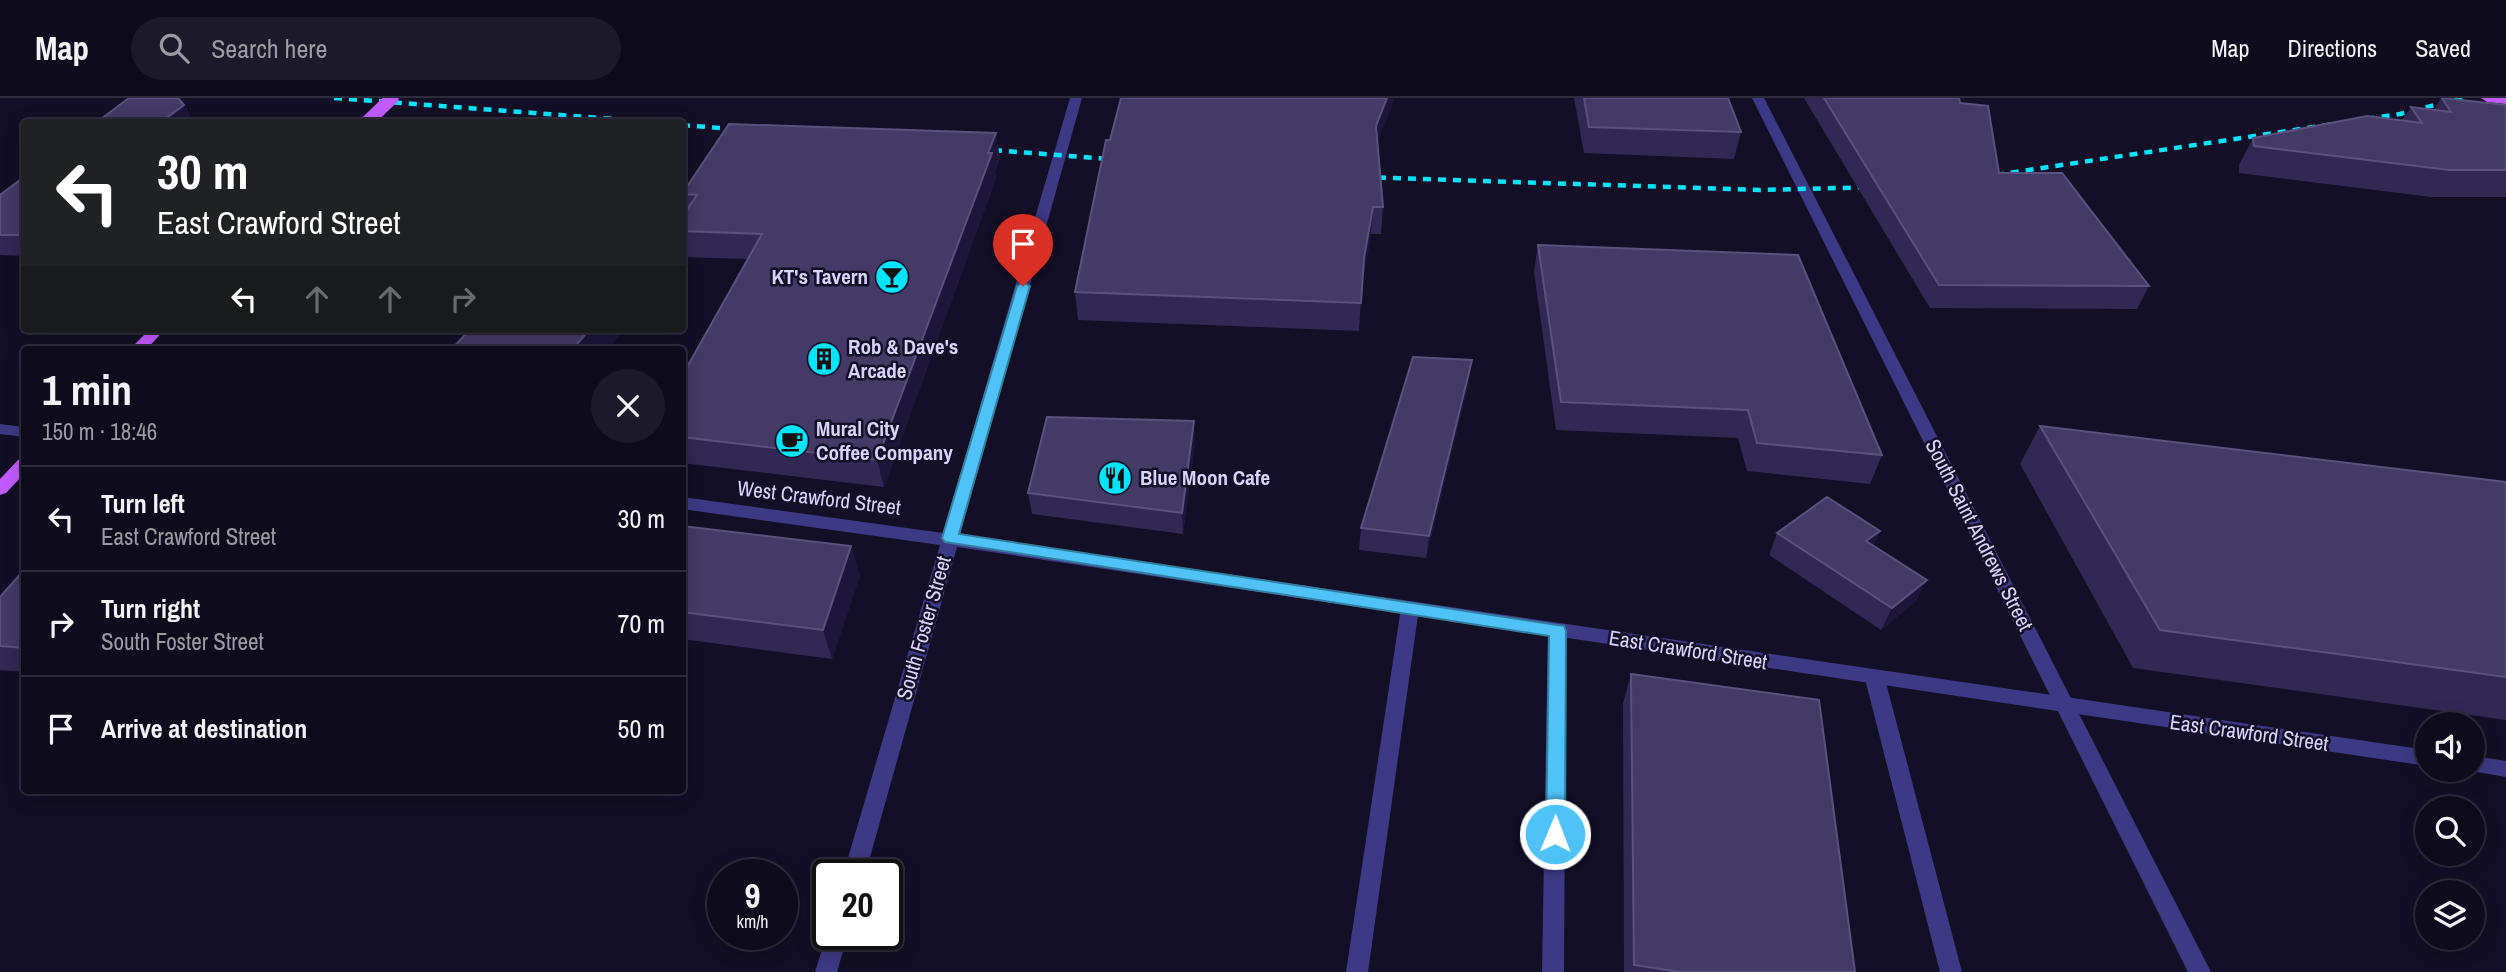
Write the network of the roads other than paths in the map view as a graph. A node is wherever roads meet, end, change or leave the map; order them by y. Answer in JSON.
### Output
{"nodes":[{"id":1,"x":392,"y":98,"type":"edge"},
{"id":2,"x":1076,"y":98,"type":"edge"},
{"id":3,"x":1758,"y":98,"type":"edge"},
{"id":4,"x":2487,"y":98,"type":"edge"},
{"id":5,"x":2506,"y":100,"type":"edge"},
{"id":6,"x":370,"y":119,"type":"edge"},
{"id":7,"x":154,"y":333,"type":"edge"},
{"id":8,"x":141,"y":346,"type":"edge"},
{"id":9,"x":0,"y":429,"type":"edge"},
{"id":10,"x":21,"y":432,"type":"edge"},
{"id":11,"x":21,"y":467,"type":"edge"},
{"id":12,"x":0,"y":489,"type":"edge"},
{"id":13,"x":686,"y":504,"type":"edge"},
{"id":14,"x":950,"y":538,"type":"junction"},
{"id":15,"x":1410,"y":608,"type":"junction"},
{"id":16,"x":1558,"y":631,"type":"junction"},
{"id":17,"x":1875,"y":679,"type":"junction"},
{"id":18,"x":2068,"y":708,"type":"junction"},
{"id":19,"x":2415,"y":756,"type":"edge"},
{"id":20,"x":2485,"y":766,"type":"edge"},
{"id":21,"x":2506,"y":769,"type":"edge"},
{"id":22,"x":859,"y":859,"type":"edge"},
{"id":23,"x":832,"y":950,"type":"edge"},
{"id":24,"x":826,"y":972,"type":"edge"},
{"id":25,"x":1357,"y":972,"type":"edge"},
{"id":26,"x":1553,"y":972,"type":"edge"},
{"id":27,"x":1951,"y":972,"type":"edge"},
{"id":28,"x":2200,"y":972,"type":"edge"}],
"edges":[{"from":1,"to":6,"type":"main road","bridge":true},
{"from":2,"to":14,"type":"street","name":"South Foster Street"},
{"from":3,"to":18,"type":"street","name":"South Saint Andrews Street"},
{"from":4,"to":5,"type":"main road"},
{"from":7,"to":8,"type":"main road"},
{"from":9,"to":10,"type":"street"},
{"from":11,"to":12,"type":"main road"},
{"from":13,"to":14,"type":"street","name":"West Crawford Street"},
{"from":14,"to":15,"type":"street","name":"East Crawford Street"},
{"from":14,"to":22,"type":"street","name":"South Foster Street"},
{"from":15,"to":16,"type":"street","name":"East Crawford Street"},
{"from":15,"to":25,"type":"street"},
{"from":16,"to":17,"type":"street","name":"East Crawford Street"},
{"from":16,"to":26,"type":"street"},
{"from":17,"to":18,"type":"street","name":"East Crawford Street"},
{"from":17,"to":27,"type":"street"},
{"from":18,"to":19,"type":"street","name":"East Crawford Street"},
{"from":18,"to":28,"type":"street","name":"South Saint Andrews Street"},
{"from":20,"to":21,"type":"street"},
{"from":23,"to":24,"type":"street"}]}
